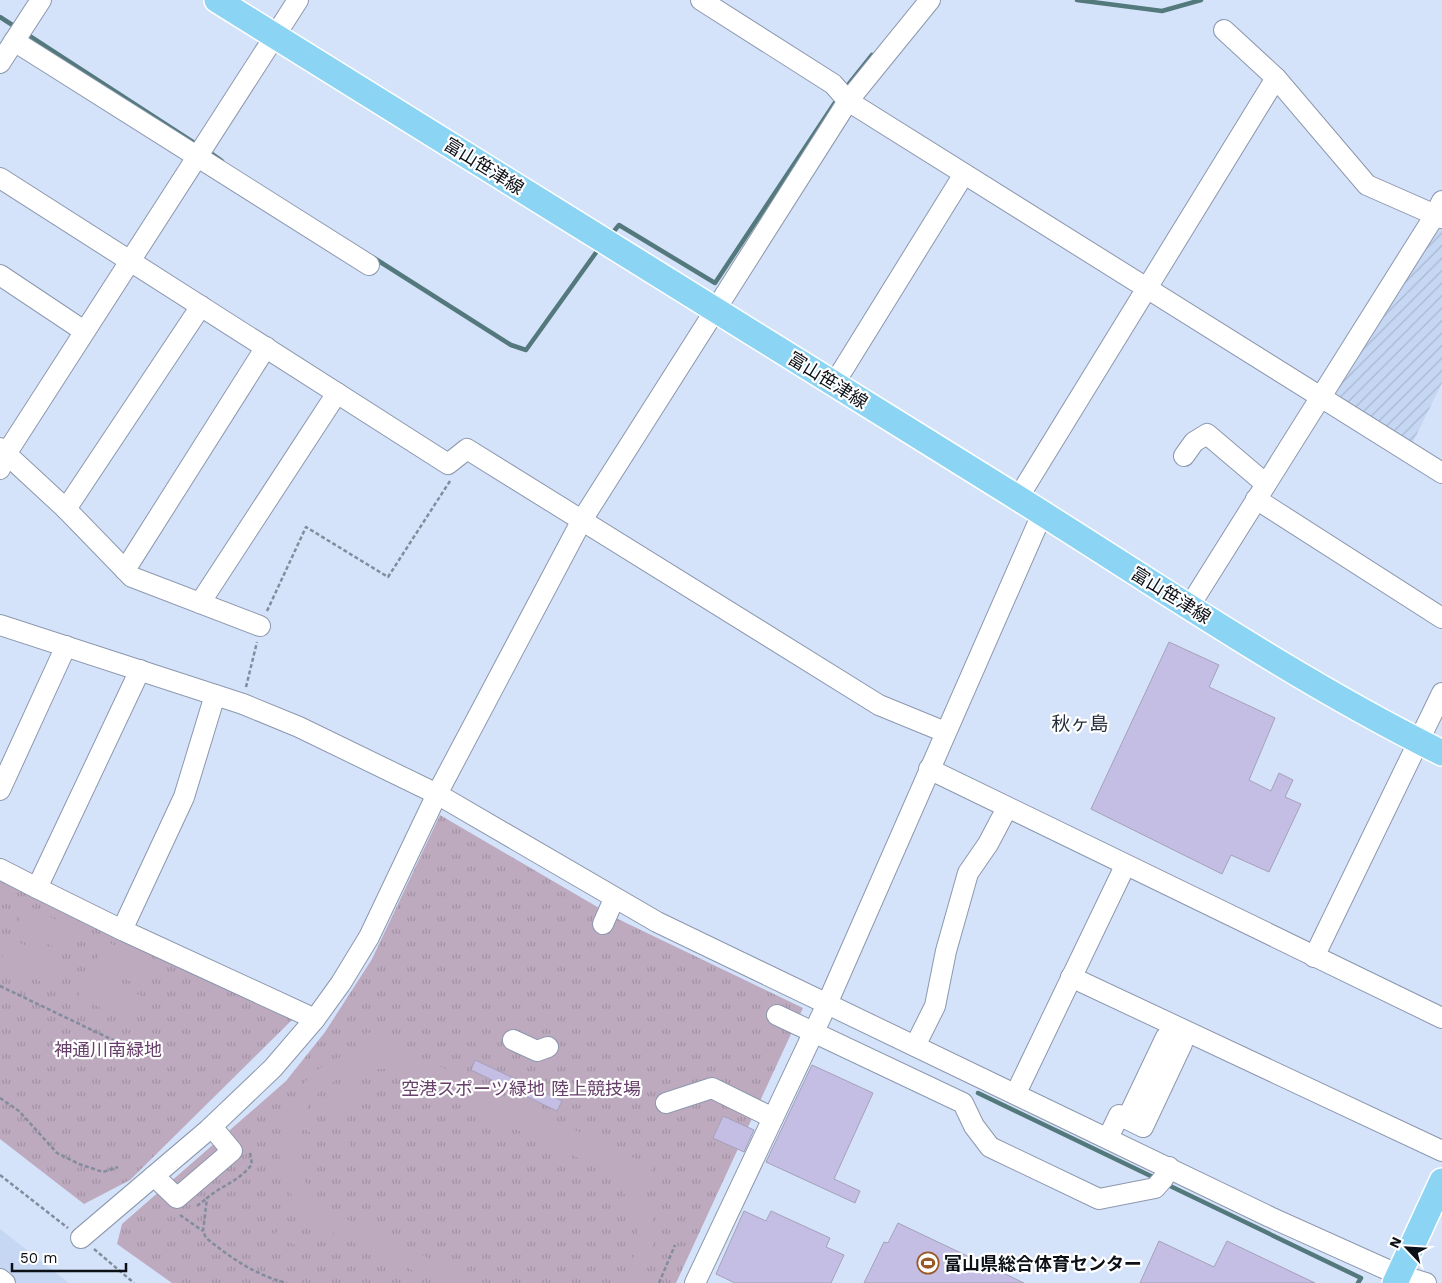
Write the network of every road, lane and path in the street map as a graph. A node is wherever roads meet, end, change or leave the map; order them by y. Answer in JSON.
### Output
{"nodes":[{"id":1,"x":41,"y":0,"type":"edge"},
{"id":2,"x":217,"y":0,"type":"edge"},
{"id":3,"x":298,"y":0,"type":"edge"},
{"id":4,"x":701,"y":0,"type":"edge"},
{"id":5,"x":930,"y":0,"type":"edge"},
{"id":6,"x":1224,"y":30,"type":"dead end"},
{"id":7,"x":275,"y":36,"type":"junction"},
{"id":8,"x":14,"y":41,"type":"junction"},
{"id":9,"x":0,"y":63,"type":"edge"},
{"id":10,"x":1276,"y":78,"type":"junction"},
{"id":11,"x":848,"y":101,"type":"junction"},
{"id":12,"x":196,"y":158,"type":"junction"},
{"id":13,"x":964,"y":174,"type":"junction"},
{"id":14,"x":0,"y":178,"type":"edge"},
{"id":15,"x":1440,"y":211,"type":"edge"},
{"id":16,"x":129,"y":260,"type":"junction"},
{"id":17,"x":369,"y":265,"type":"dead end"},
{"id":18,"x":0,"y":275,"type":"edge"},
{"id":19,"x":1146,"y":289,"type":"junction"},
{"id":20,"x":201,"y":306,"type":"junction"},
{"id":21,"x":716,"y":310,"type":"junction"},
{"id":22,"x":84,"y":331,"type":"junction"},
{"id":23,"x":266,"y":347,"type":"junction"},
{"id":24,"x":834,"y":384,"type":"junction"},
{"id":25,"x":337,"y":393,"type":"junction"},
{"id":26,"x":1320,"y":397,"type":"junction"},
{"id":27,"x":1184,"y":456,"type":"dead end"},
{"id":28,"x":2,"y":457,"type":"edge"},
{"id":29,"x":448,"y":464,"type":"junction"},
{"id":30,"x":1442,"y":473,"type":"edge"},
{"id":31,"x":1261,"y":492,"type":"junction"},
{"id":32,"x":1018,"y":498,"type":"junction"},
{"id":33,"x":66,"y":509,"type":"junction"},
{"id":34,"x":1042,"y":514,"type":"junction"},
{"id":35,"x":582,"y":520,"type":"junction"},
{"id":36,"x":125,"y":570,"type":"junction"},
{"id":37,"x":200,"y":603,"type":"junction"},
{"id":38,"x":1189,"y":607,"type":"junction"},
{"id":39,"x":1442,"y":618,"type":"edge"},
{"id":40,"x":0,"y":625,"type":"edge"},
{"id":41,"x":260,"y":626,"type":"junction"},
{"id":42,"x":66,"y":646,"type":"junction"},
{"id":43,"x":140,"y":670,"type":"junction"},
{"id":44,"x":1442,"y":693,"type":"edge"},
{"id":45,"x":215,"y":694,"type":"junction"},
{"id":46,"x":243,"y":704,"type":"junction"},
{"id":47,"x":946,"y":732,"type":"junction"},
{"id":48,"x":1419,"y":742,"type":"junction"},
{"id":49,"x":1442,"y":754,"type":"edge"},
{"id":50,"x":929,"y":769,"type":"junction"},
{"id":51,"x":0,"y":790,"type":"edge"},
{"id":52,"x":437,"y":794,"type":"junction"},
{"id":53,"x":1007,"y":808,"type":"junction"},
{"id":54,"x":1126,"y":866,"type":"junction"},
{"id":55,"x":0,"y":869,"type":"edge"},
{"id":56,"x":37,"y":888,"type":"junction"},
{"id":57,"x":614,"y":899,"type":"junction"},
{"id":58,"x":603,"y":924,"type":"dead end"},
{"id":59,"x":122,"y":930,"type":"junction"},
{"id":60,"x":1314,"y":957,"type":"junction"},
{"id":61,"x":1071,"y":978,"type":"junction"},
{"id":62,"x":0,"y":986,"type":"edge"},
{"id":63,"x":827,"y":1004,"type":"junction"},
{"id":64,"x":777,"y":1014,"type":"dead end"},
{"id":65,"x":1442,"y":1018,"type":"edge"},
{"id":66,"x":315,"y":1019,"type":"junction"},
{"id":67,"x":813,"y":1033,"type":"junction"},
{"id":68,"x":1176,"y":1034,"type":"junction"},
{"id":69,"x":514,"y":1040,"type":"dead end"},
{"id":70,"x":117,"y":1042,"type":"dead end"},
{"id":71,"x":915,"y":1046,"type":"junction"},
{"id":72,"x":548,"y":1047,"type":"dead end"},
{"id":73,"x":1016,"y":1093,"type":"junction"},
{"id":74,"x":0,"y":1098,"type":"edge"},
{"id":75,"x":666,"y":1103,"type":"dead end"},
{"id":76,"x":773,"y":1118,"type":"junction"},
{"id":77,"x":212,"y":1127,"type":"junction"},
{"id":78,"x":1108,"y":1138,"type":"junction"},
{"id":79,"x":250,"y":1151,"type":"dead end"},
{"id":80,"x":1442,"y":1151,"type":"edge"},
{"id":81,"x":118,"y":1167,"type":"dead end"},
{"id":82,"x":0,"y":1175,"type":"edge"},
{"id":83,"x":154,"y":1176,"type":"junction"},
{"id":84,"x":1163,"y":1177,"type":"junction"},
{"id":85,"x":1442,"y":1181,"type":"edge"},
{"id":86,"x":89,"y":1232,"type":"junction"},
{"id":87,"x":675,"y":1245,"type":"dead end"},
{"id":88,"x":0,"y":1279,"type":"edge"},
{"id":89,"x":1397,"y":1279,"type":"edge"},
{"id":90,"x":5,"y":1283,"type":"edge"},
{"id":91,"x":134,"y":1283,"type":"edge"},
{"id":92,"x":287,"y":1283,"type":"edge"},
{"id":93,"x":659,"y":1283,"type":"edge"},
{"id":94,"x":695,"y":1283,"type":"edge"},
{"id":95,"x":1426,"y":1283,"type":"edge"}],
"edges":[{"from":1,"to":8,"type":"street"},
{"from":2,"to":7,"type":"main road","name":"富山笹津線"},
{"from":3,"to":7,"type":"street"},
{"from":4,"to":11,"type":"street"},
{"from":5,"to":11,"type":"street"},
{"from":6,"to":10,"type":"street"},
{"from":7,"to":12,"type":"street"},
{"from":7,"to":21,"type":"main road","name":"富山笹津線"},
{"from":8,"to":9,"type":"street"},
{"from":8,"to":12,"type":"street"},
{"from":10,"to":15,"type":"street"},
{"from":10,"to":19,"type":"street"},
{"from":11,"to":13,"type":"street"},
{"from":11,"to":21,"type":"street"},
{"from":12,"to":16,"type":"street"},
{"from":12,"to":17,"type":"street"},
{"from":13,"to":19,"type":"street"},
{"from":13,"to":24,"type":"street"},
{"from":14,"to":16,"type":"street"},
{"from":15,"to":26,"type":"street"},
{"from":16,"to":20,"type":"street"},
{"from":16,"to":22,"type":"street"},
{"from":18,"to":22,"type":"street"},
{"from":19,"to":26,"type":"street"},
{"from":19,"to":32,"type":"street"},
{"from":20,"to":23,"type":"street"},
{"from":20,"to":33,"type":"street"},
{"from":21,"to":24,"type":"main road","name":"富山笹津線"},
{"from":21,"to":35,"type":"street"},
{"from":22,"to":28,"type":"street"},
{"from":23,"to":25,"type":"street"},
{"from":23,"to":36,"type":"street"},
{"from":24,"to":32,"type":"main road","name":"富山笹津線"},
{"from":25,"to":29,"type":"street"},
{"from":25,"to":37,"type":"street"},
{"from":26,"to":30,"type":"street"},
{"from":26,"to":31,"type":"street"},
{"from":27,"to":31,"type":"street"},
{"from":28,"to":33,"type":"street"},
{"from":29,"to":35,"type":"street"},
{"from":29,"to":41,"type":"path"},
{"from":31,"to":38,"type":"street"},
{"from":31,"to":39,"type":"street"},
{"from":32,"to":34,"type":"main road","name":"富山笹津線"},
{"from":33,"to":36,"type":"street"},
{"from":34,"to":38,"type":"main road","name":"富山笹津線"},
{"from":34,"to":47,"type":"street"},
{"from":35,"to":47,"type":"street"},
{"from":35,"to":52,"type":"street"},
{"from":36,"to":37,"type":"street"},
{"from":37,"to":41,"type":"street"},
{"from":38,"to":48,"type":"main road","name":"富山笹津線"},
{"from":40,"to":42,"type":"street"},
{"from":41,"to":46,"type":"path"},
{"from":42,"to":43,"type":"street"},
{"from":42,"to":51,"type":"street"},
{"from":43,"to":45,"type":"street"},
{"from":43,"to":56,"type":"street"},
{"from":44,"to":48,"type":"street"},
{"from":45,"to":46,"type":"street"},
{"from":45,"to":59,"type":"street"},
{"from":46,"to":52,"type":"street"},
{"from":47,"to":50,"type":"street"},
{"from":48,"to":49,"type":"main road","name":"富山笹津線"},
{"from":48,"to":60,"type":"street"},
{"from":50,"to":53,"type":"street"},
{"from":50,"to":63,"type":"street"},
{"from":52,"to":57,"type":"street"},
{"from":52,"to":66,"type":"street"},
{"from":53,"to":54,"type":"street"},
{"from":53,"to":71,"type":"street"},
{"from":54,"to":60,"type":"street"},
{"from":54,"to":61,"type":"street"},
{"from":55,"to":56,"type":"street"},
{"from":56,"to":59,"type":"street"},
{"from":57,"to":58,"type":"street"},
{"from":57,"to":63,"type":"street"},
{"from":59,"to":66,"type":"street"},
{"from":60,"to":65,"type":"street"},
{"from":61,"to":68,"type":"street"},
{"from":61,"to":73,"type":"street"},
{"from":62,"to":70,"type":"path"},
{"from":63,"to":67,"type":"street"},
{"from":63,"to":71,"type":"street"},
{"from":64,"to":67,"type":"street"},
{"from":66,"to":77,"type":"street"},
{"from":67,"to":76,"type":"street"},
{"from":67,"to":84,"type":"street"},
{"from":68,"to":78,"type":"street"},
{"from":68,"to":80,"type":"street"},
{"from":69,"to":72,"type":"street"},
{"from":71,"to":73,"type":"street"},
{"from":73,"to":78,"type":"street"},
{"from":74,"to":81,"type":"path"},
{"from":75,"to":76,"type":"street"},
{"from":76,"to":94,"type":"street"},
{"from":77,"to":83,"type":"street"},
{"from":77,"to":83,"type":"street"},
{"from":78,"to":84,"type":"street"},
{"from":79,"to":92,"type":"path"},
{"from":82,"to":86,"type":"path"},
{"from":83,"to":86,"type":"street"},
{"from":84,"to":89,"type":"street"},
{"from":85,"to":89,"type":"main road"},
{"from":86,"to":91,"type":"path"},
{"from":87,"to":93,"type":"path"},
{"from":88,"to":90,"type":"street"},
{"from":89,"to":95,"type":"street"}]}
